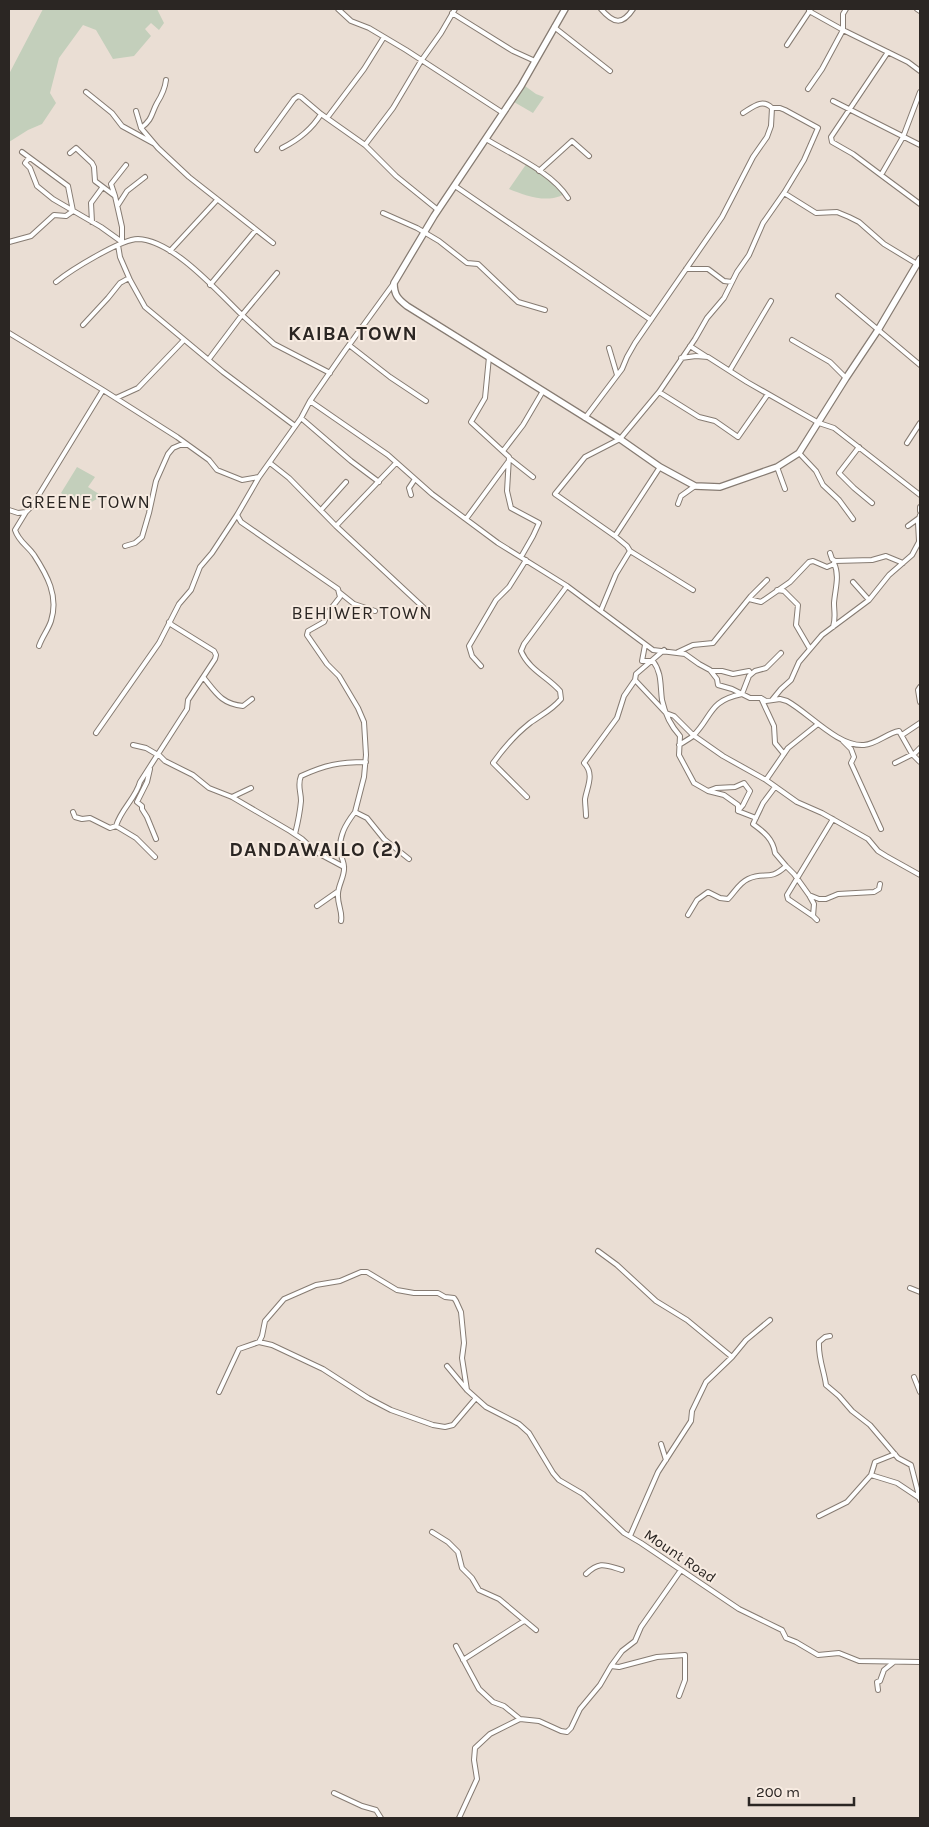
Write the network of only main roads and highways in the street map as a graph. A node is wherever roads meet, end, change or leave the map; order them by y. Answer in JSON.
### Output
{"nodes":[{"id":1,"x":565,"y":9,"type":"edge"},
{"id":2,"x":919,"y":262,"type":"edge"}],
"edges":[{"from":1,"to":2,"type":"main road"}]}
